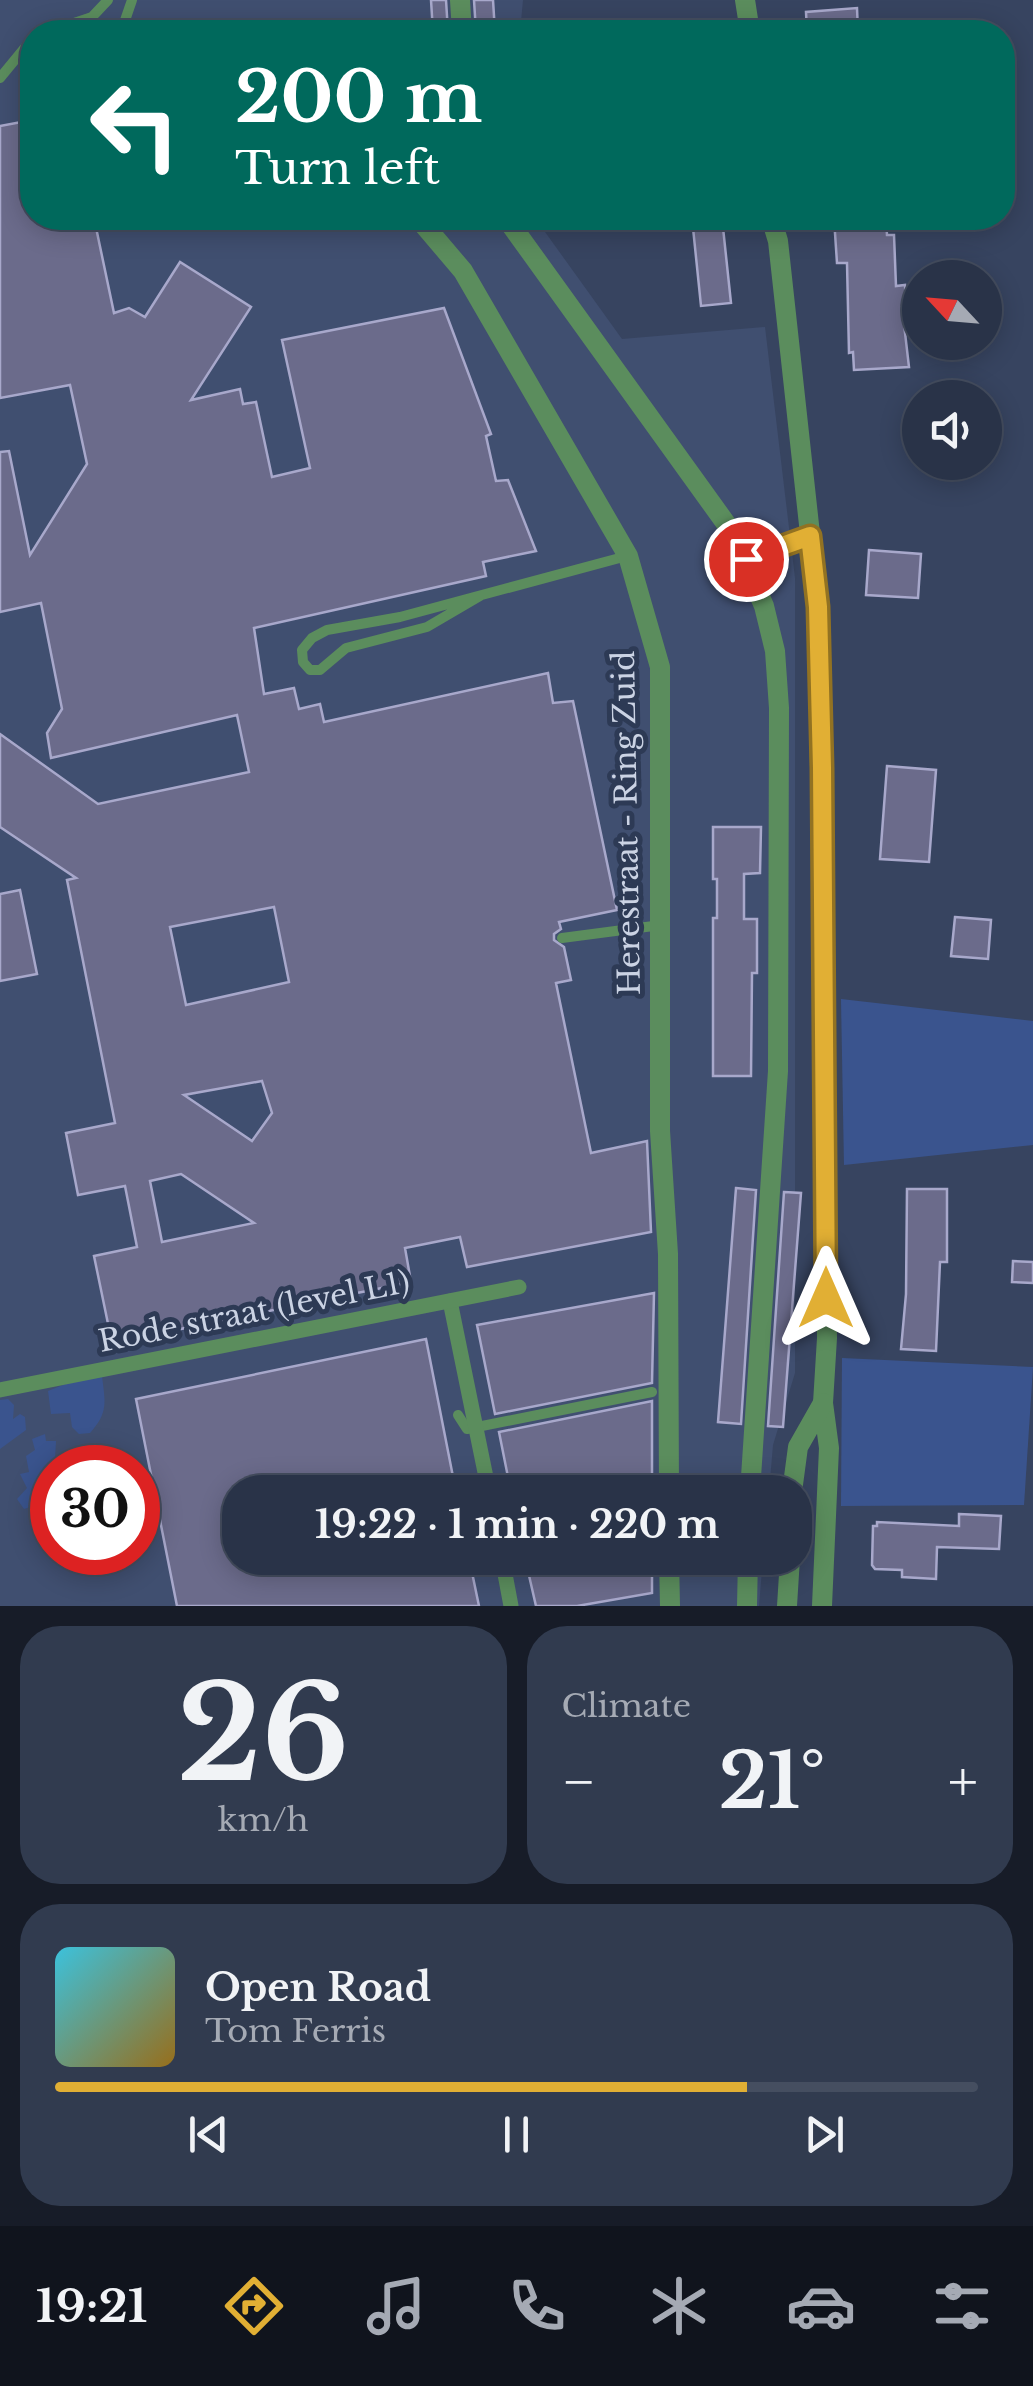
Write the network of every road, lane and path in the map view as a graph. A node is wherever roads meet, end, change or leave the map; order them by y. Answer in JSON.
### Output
{"nodes":[{"id":1,"x":108,"y":0,"type":"edge"},
{"id":2,"x":83,"y":20,"type":"edge"},
{"id":3,"x":20,"y":54,"type":"edge"},
{"id":4,"x":0,"y":78,"type":"edge"},
{"id":5,"x":428,"y":230,"type":"edge"},
{"id":6,"x":515,"y":230,"type":"edge"},
{"id":7,"x":775,"y":230,"type":"edge"},
{"id":8,"x":810,"y":536,"type":"junction"},
{"id":9,"x":628,"y":556,"type":"junction"},
{"id":10,"x":746,"y":559,"type":"junction"},
{"id":11,"x":480,"y":596,"type":"junction"},
{"id":12,"x":662,"y":925,"type":"junction"},
{"id":13,"x":562,"y":938,"type":"dead end"},
{"id":14,"x":519,"y":1287,"type":"dead end"},
{"id":15,"x":450,"y":1301,"type":"junction"},
{"id":16,"x":0,"y":1390,"type":"edge"},
{"id":17,"x":660,"y":1391,"type":"junction"},
{"id":18,"x":823,"y":1403,"type":"junction"},
{"id":19,"x":458,"y":1415,"type":"dead end"},
{"id":20,"x":485,"y":1475,"type":"edge"},
{"id":21,"x":667,"y":1475,"type":"edge"},
{"id":22,"x":751,"y":1475,"type":"edge"},
{"id":23,"x":794,"y":1475,"type":"edge"},
{"id":24,"x":506,"y":1575,"type":"edge"},
{"id":25,"x":670,"y":1575,"type":"edge"},
{"id":26,"x":748,"y":1575,"type":"edge"},
{"id":27,"x":789,"y":1575,"type":"edge"},
{"id":28,"x":512,"y":1606,"type":"edge"},
{"id":29,"x":670,"y":1606,"type":"edge"},
{"id":30,"x":747,"y":1606,"type":"edge"},
{"id":31,"x":787,"y":1606,"type":"edge"},
{"id":32,"x":822,"y":1606,"type":"edge"}],
"edges":[{"from":1,"to":2,"type":"lane"},
{"from":3,"to":4,"type":"lane"},
{"from":5,"to":9,"type":"street","name":"Herestraat - Ring Zuid"},
{"from":6,"to":10,"type":"street"},
{"from":7,"to":8,"type":"street"},
{"from":8,"to":10,"type":"lane"},
{"from":8,"to":18,"type":"street"},
{"from":9,"to":11,"type":"lane"},
{"from":9,"to":12,"type":"street","name":"Herestraat - Ring Zuid"},
{"from":10,"to":22,"type":"street"},
{"from":11,"to":11,"type":"lane"},
{"from":12,"to":13,"type":"lane"},
{"from":12,"to":17,"type":"street","name":"Herestraat - Ring Zuid"},
{"from":14,"to":15,"type":"street","name":"Rode straat (level L1)"},
{"from":15,"to":16,"type":"street","name":"Rode straat (level L1)"},
{"from":15,"to":20,"type":"street"},
{"from":17,"to":19,"type":"lane"},
{"from":17,"to":21,"type":"street","name":"Herestraat - Ring Zuid"},
{"from":18,"to":23,"type":"street"},
{"from":18,"to":32,"type":"street"},
{"from":24,"to":28,"type":"street"},
{"from":25,"to":29,"type":"street"},
{"from":26,"to":30,"type":"street"},
{"from":27,"to":31,"type":"street"}]}
